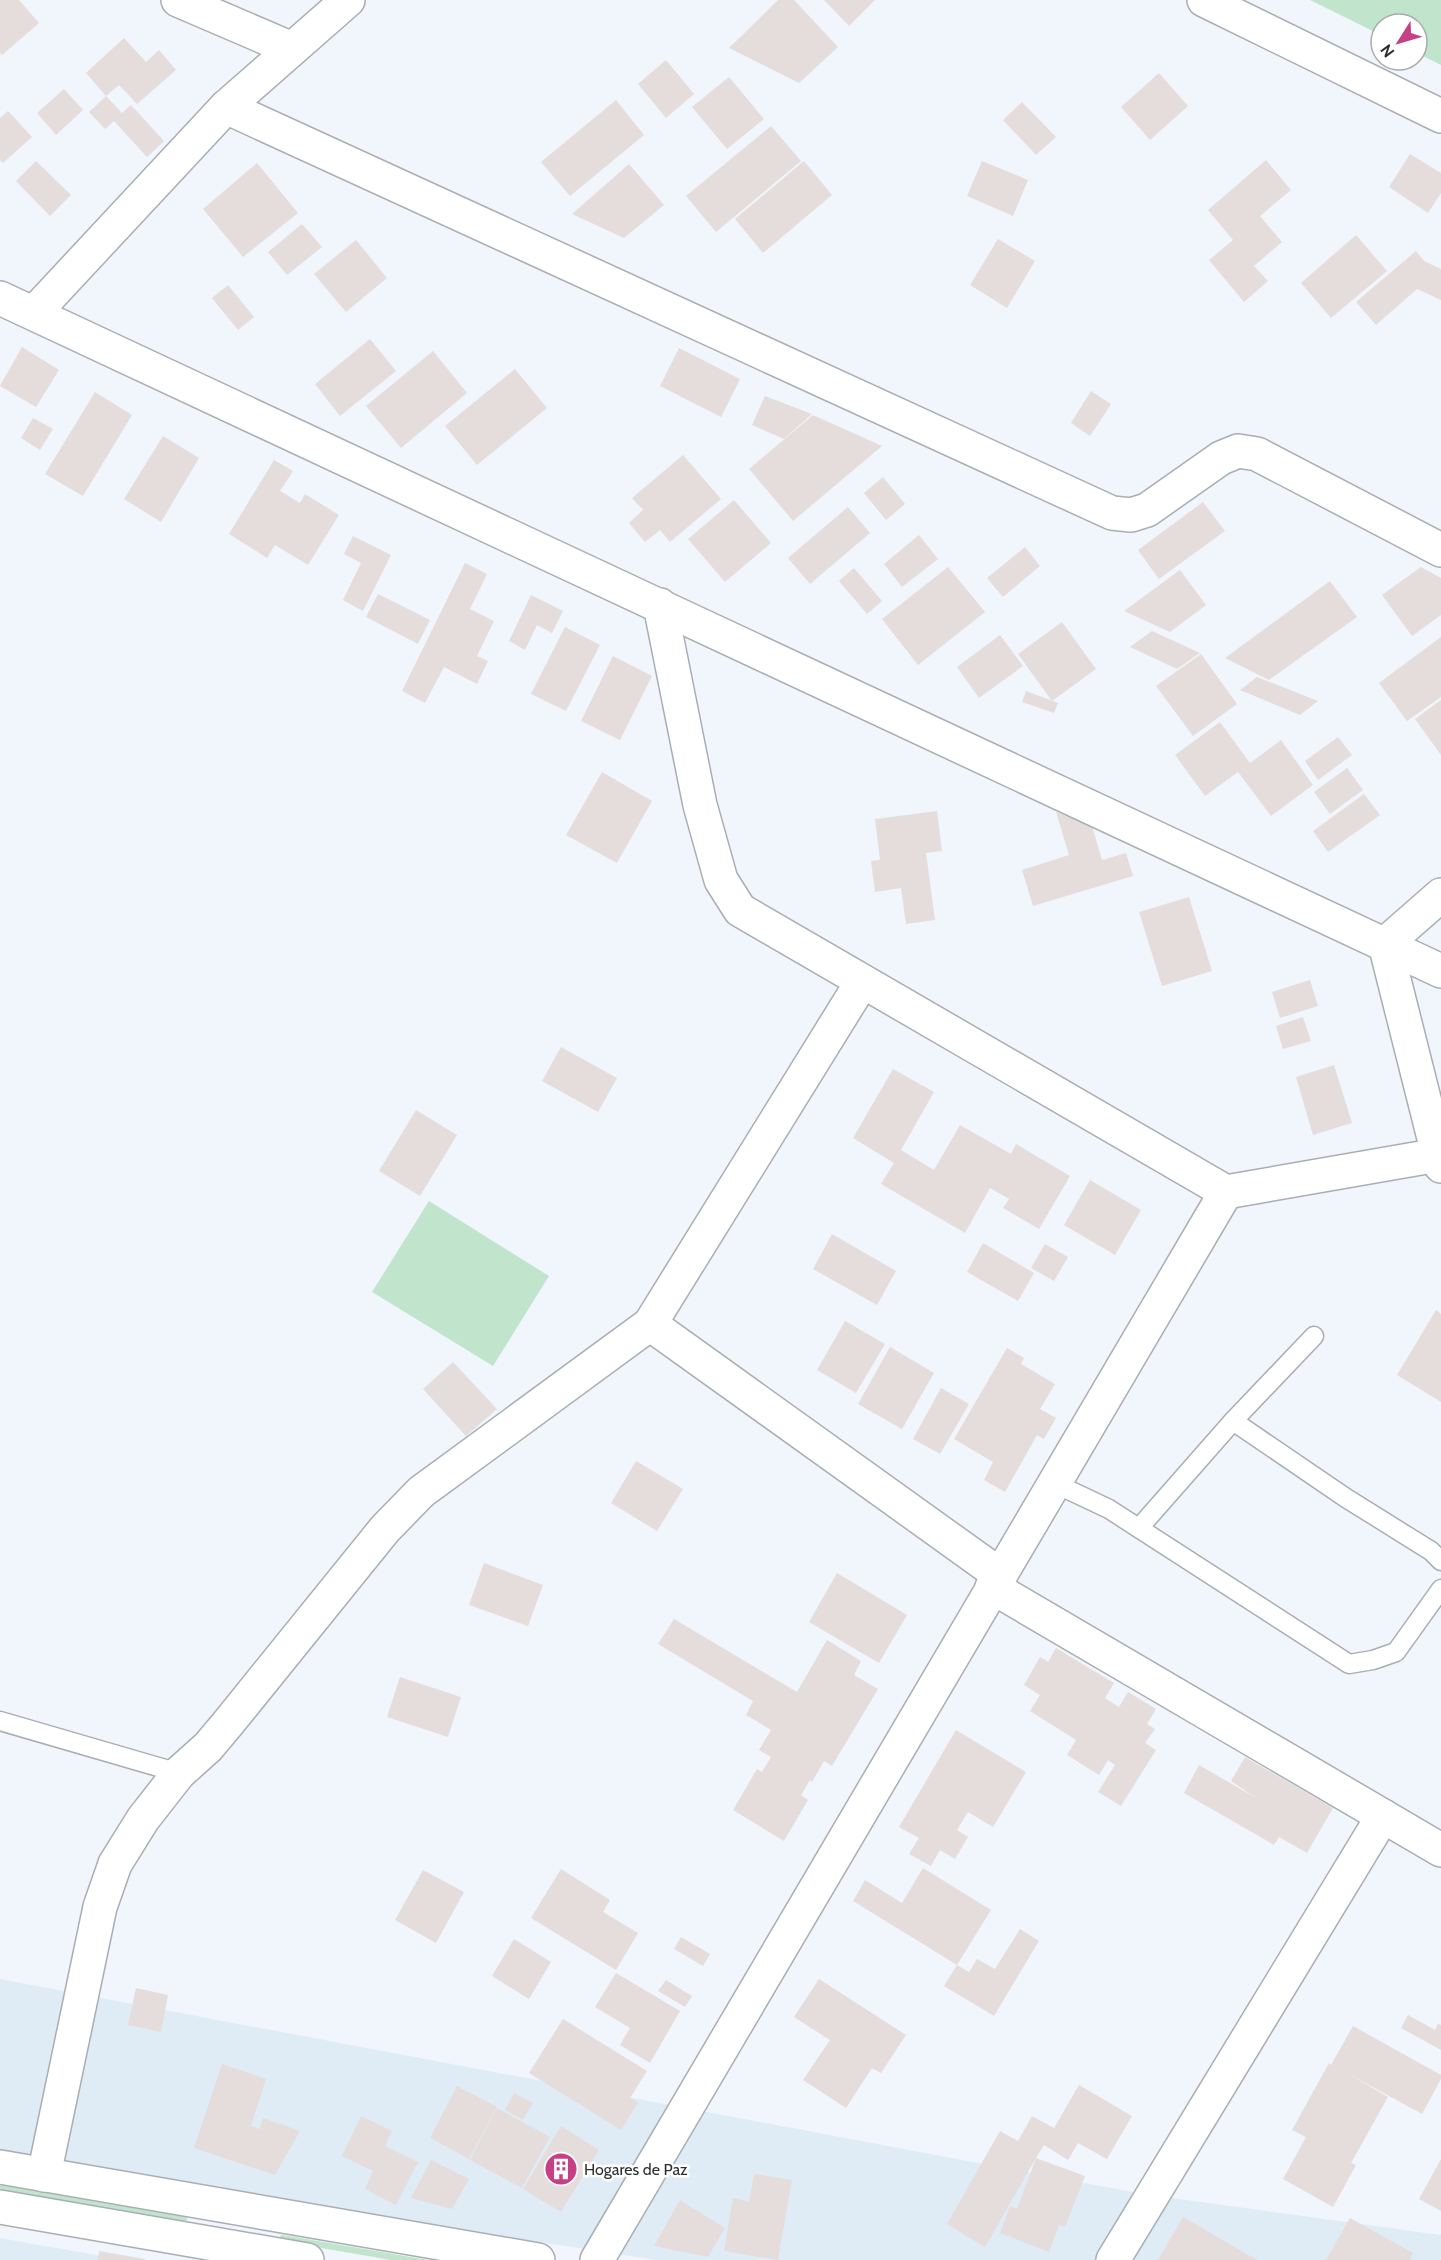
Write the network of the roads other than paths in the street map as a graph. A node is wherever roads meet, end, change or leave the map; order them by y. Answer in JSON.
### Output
{"nodes":[{"id":1,"x":178,"y":0,"type":"edge"},
{"id":2,"x":348,"y":0,"type":"edge"},
{"id":3,"x":1204,"y":0,"type":"edge"},
{"id":4,"x":292,"y":49,"type":"junction"},
{"id":5,"x":226,"y":107,"type":"junction"},
{"id":6,"x":1441,"y":116,"type":"edge"},
{"id":7,"x":0,"y":298,"type":"edge"},
{"id":8,"x":34,"y":313,"type":"junction"},
{"id":9,"x":1434,"y":537,"type":"edge"},
{"id":10,"x":660,"y":605,"type":"junction"},
{"id":11,"x":1441,"y":895,"type":"edge"},
{"id":12,"x":1385,"y":944,"type":"junction"},
{"id":13,"x":1441,"y":971,"type":"edge"},
{"id":14,"x":862,"y":982,"type":"junction"},
{"id":15,"x":1440,"y":1161,"type":"edge"},
{"id":16,"x":1226,"y":1192,"type":"junction"},
{"id":17,"x":650,"y":1324,"type":"junction"},
{"id":18,"x":1314,"y":1336,"type":"dead end"},
{"id":19,"x":1233,"y":1421,"type":"junction"},
{"id":20,"x":1054,"y":1483,"type":"junction"},
{"id":21,"x":1139,"y":1528,"type":"junction"},
{"id":22,"x":1441,"y":1561,"type":"edge"},
{"id":23,"x":996,"y":1581,"type":"junction"},
{"id":24,"x":1441,"y":1589,"type":"edge"},
{"id":25,"x":0,"y":1721,"type":"edge"},
{"id":26,"x":180,"y":1773,"type":"junction"},
{"id":27,"x":1383,"y":1816,"type":"junction"},
{"id":28,"x":1441,"y":1850,"type":"edge"},
{"id":29,"x":0,"y":2167,"type":"edge"},
{"id":30,"x":44,"y":2175,"type":"junction"},
{"id":31,"x":0,"y":2207,"type":"edge"},
{"id":32,"x":307,"y":2260,"type":"edge"},
{"id":33,"x":538,"y":2260,"type":"edge"},
{"id":34,"x":597,"y":2260,"type":"edge"},
{"id":35,"x":1113,"y":2260,"type":"edge"}],
"edges":[{"from":1,"to":4,"type":"street"},
{"from":2,"to":4,"type":"street"},
{"from":3,"to":6,"type":"street"},
{"from":4,"to":5,"type":"street"},
{"from":5,"to":8,"type":"street"},
{"from":5,"to":9,"type":"street"},
{"from":7,"to":8,"type":"street"},
{"from":8,"to":10,"type":"street"},
{"from":10,"to":12,"type":"street"},
{"from":10,"to":14,"type":"street"},
{"from":11,"to":12,"type":"street"},
{"from":12,"to":13,"type":"street"},
{"from":12,"to":15,"type":"street"},
{"from":14,"to":16,"type":"street"},
{"from":14,"to":17,"type":"street"},
{"from":15,"to":16,"type":"street"},
{"from":16,"to":20,"type":"street"},
{"from":17,"to":23,"type":"street"},
{"from":17,"to":26,"type":"street"},
{"from":18,"to":19,"type":"lane"},
{"from":19,"to":21,"type":"lane"},
{"from":19,"to":22,"type":"lane"},
{"from":20,"to":21,"type":"lane"},
{"from":20,"to":23,"type":"street"},
{"from":21,"to":24,"type":"lane"},
{"from":23,"to":27,"type":"street"},
{"from":23,"to":34,"type":"street"},
{"from":25,"to":26,"type":"lane"},
{"from":26,"to":30,"type":"street"},
{"from":27,"to":28,"type":"street"},
{"from":27,"to":35,"type":"street"},
{"from":29,"to":30,"type":"street"},
{"from":30,"to":33,"type":"street"},
{"from":31,"to":32,"type":"street"}]}
